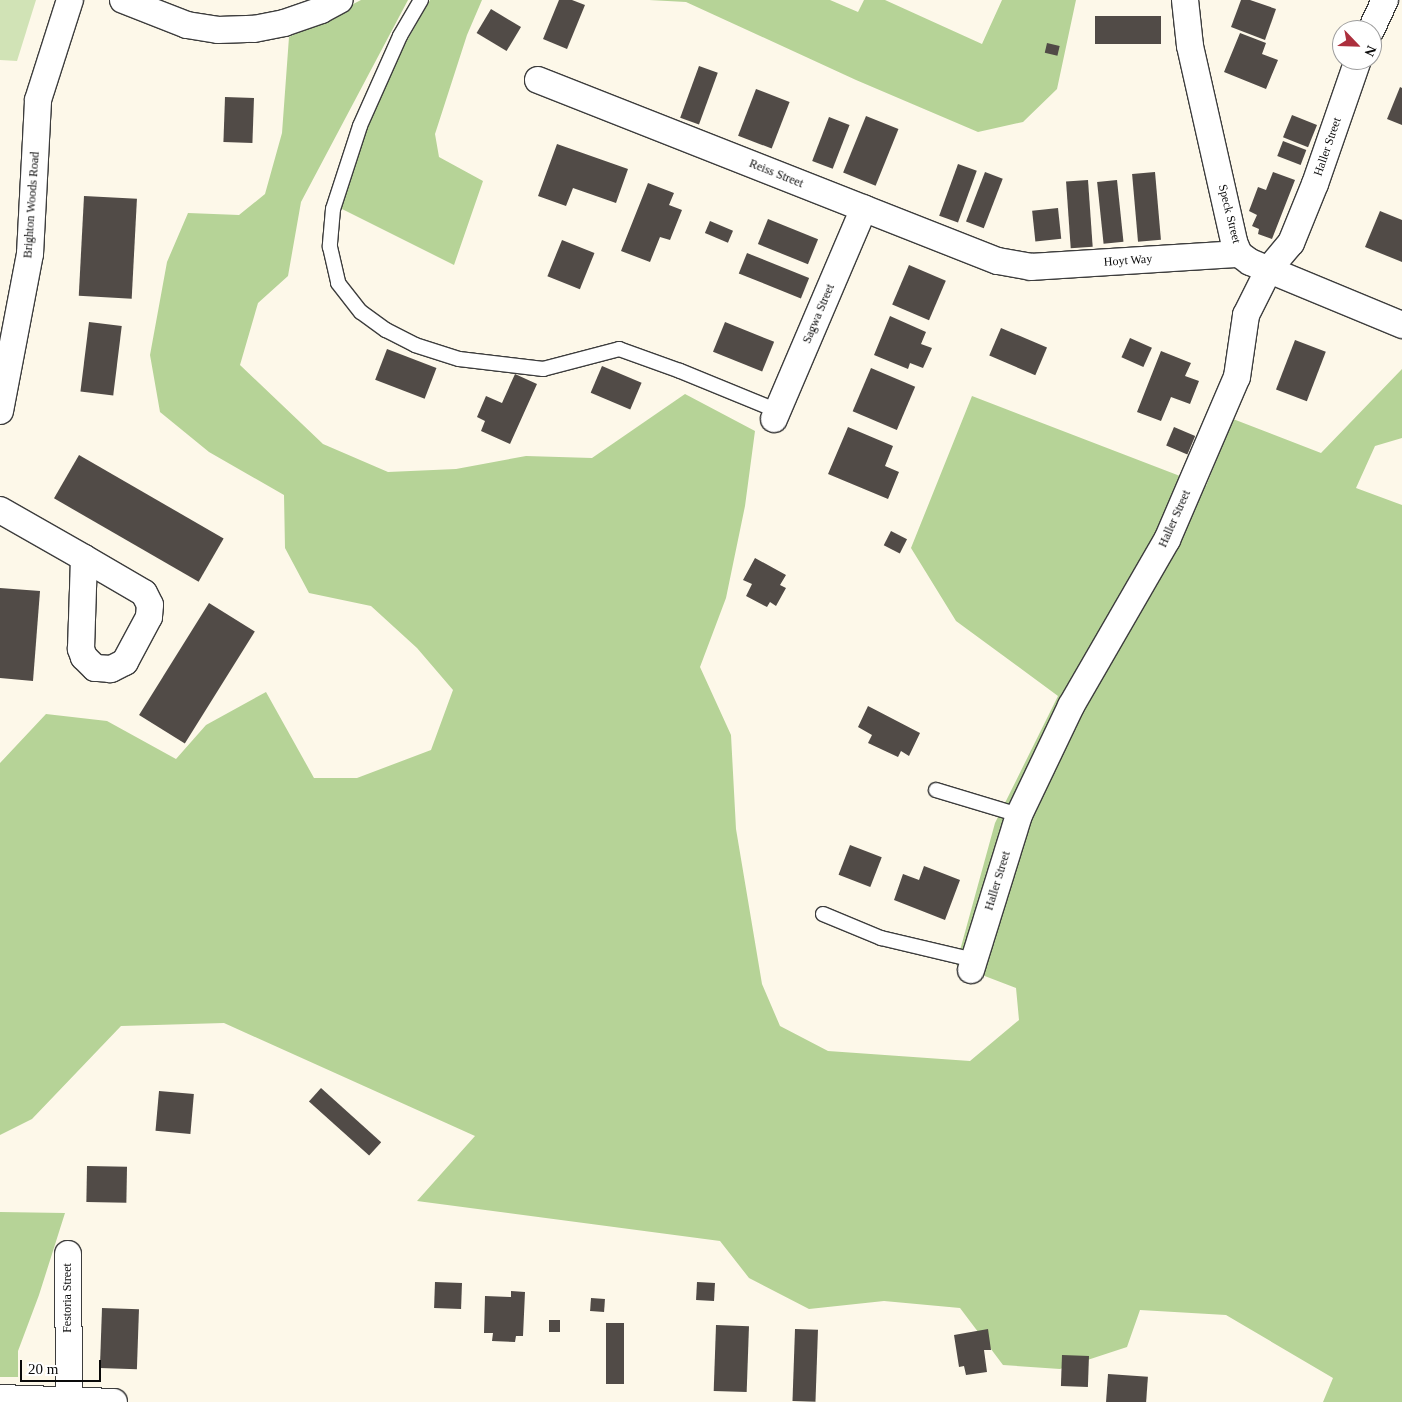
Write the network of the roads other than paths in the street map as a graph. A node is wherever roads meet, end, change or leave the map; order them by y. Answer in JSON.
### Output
{"nodes":[{"id":1,"x":70,"y":0,"type":"edge"},
{"id":2,"x":123,"y":0,"type":"edge"},
{"id":3,"x":340,"y":0,"type":"edge"},
{"id":4,"x":421,"y":0,"type":"edge"},
{"id":5,"x":1185,"y":0,"type":"edge"},
{"id":6,"x":1385,"y":0,"type":"edge"},
{"id":7,"x":1376,"y":20,"type":"edge"},
{"id":8,"x":1355,"y":70,"type":"edge"},
{"id":9,"x":538,"y":80,"type":"dead end"},
{"id":10,"x":864,"y":208,"type":"junction"},
{"id":11,"x":1239,"y":254,"type":"junction"},
{"id":12,"x":1016,"y":266,"type":"joint"},
{"id":13,"x":1269,"y":269,"type":"junction"},
{"id":14,"x":1402,"y":325,"type":"edge"},
{"id":15,"x":0,"y":411,"type":"edge"},
{"id":16,"x":776,"y":415,"type":"joint"},
{"id":17,"x":0,"y":510,"type":"edge"},
{"id":18,"x":84,"y":558,"type":"dead end"},
{"id":19,"x":936,"y":790,"type":"dead end"},
{"id":20,"x":1019,"y":815,"type":"junction"},
{"id":21,"x":823,"y":914,"type":"dead end"},
{"id":22,"x":973,"y":965,"type":"joint"},
{"id":23,"x":68,"y":1254,"type":"dead end"},
{"id":24,"x":0,"y":1398,"type":"edge"},
{"id":25,"x":68,"y":1401,"type":"edge"},
{"id":26,"x":114,"y":1402,"type":"edge"}],
"edges":[{"from":1,"to":15,"type":"street","name":"Brighton Woods Road"},
{"from":2,"to":3,"type":"street"},
{"from":4,"to":16,"type":"lane"},
{"from":5,"to":11,"type":"street","name":"Speck Street"},
{"from":6,"to":7,"type":"street"},
{"from":8,"to":13,"type":"street","name":"Haller Street"},
{"from":9,"to":10,"type":"street","name":"Reiss Street"},
{"from":10,"to":12,"type":"street","name":"Reiss Street"},
{"from":10,"to":16,"type":"street","name":"Sagwa Street"},
{"from":11,"to":12,"type":"street","name":"Hoyt Way"},
{"from":11,"to":13,"type":"street","name":"Speck Street"},
{"from":13,"to":14,"type":"street","name":"Speck Street"},
{"from":13,"to":20,"type":"street","name":"Haller Street"},
{"from":17,"to":18,"type":"street"},
{"from":19,"to":20,"type":"lane"},
{"from":20,"to":22,"type":"street","name":"Haller Street"},
{"from":21,"to":22,"type":"lane"},
{"from":23,"to":25,"type":"street","name":"Festoria Street"},
{"from":24,"to":25,"type":"street"},
{"from":25,"to":26,"type":"street"}]}
